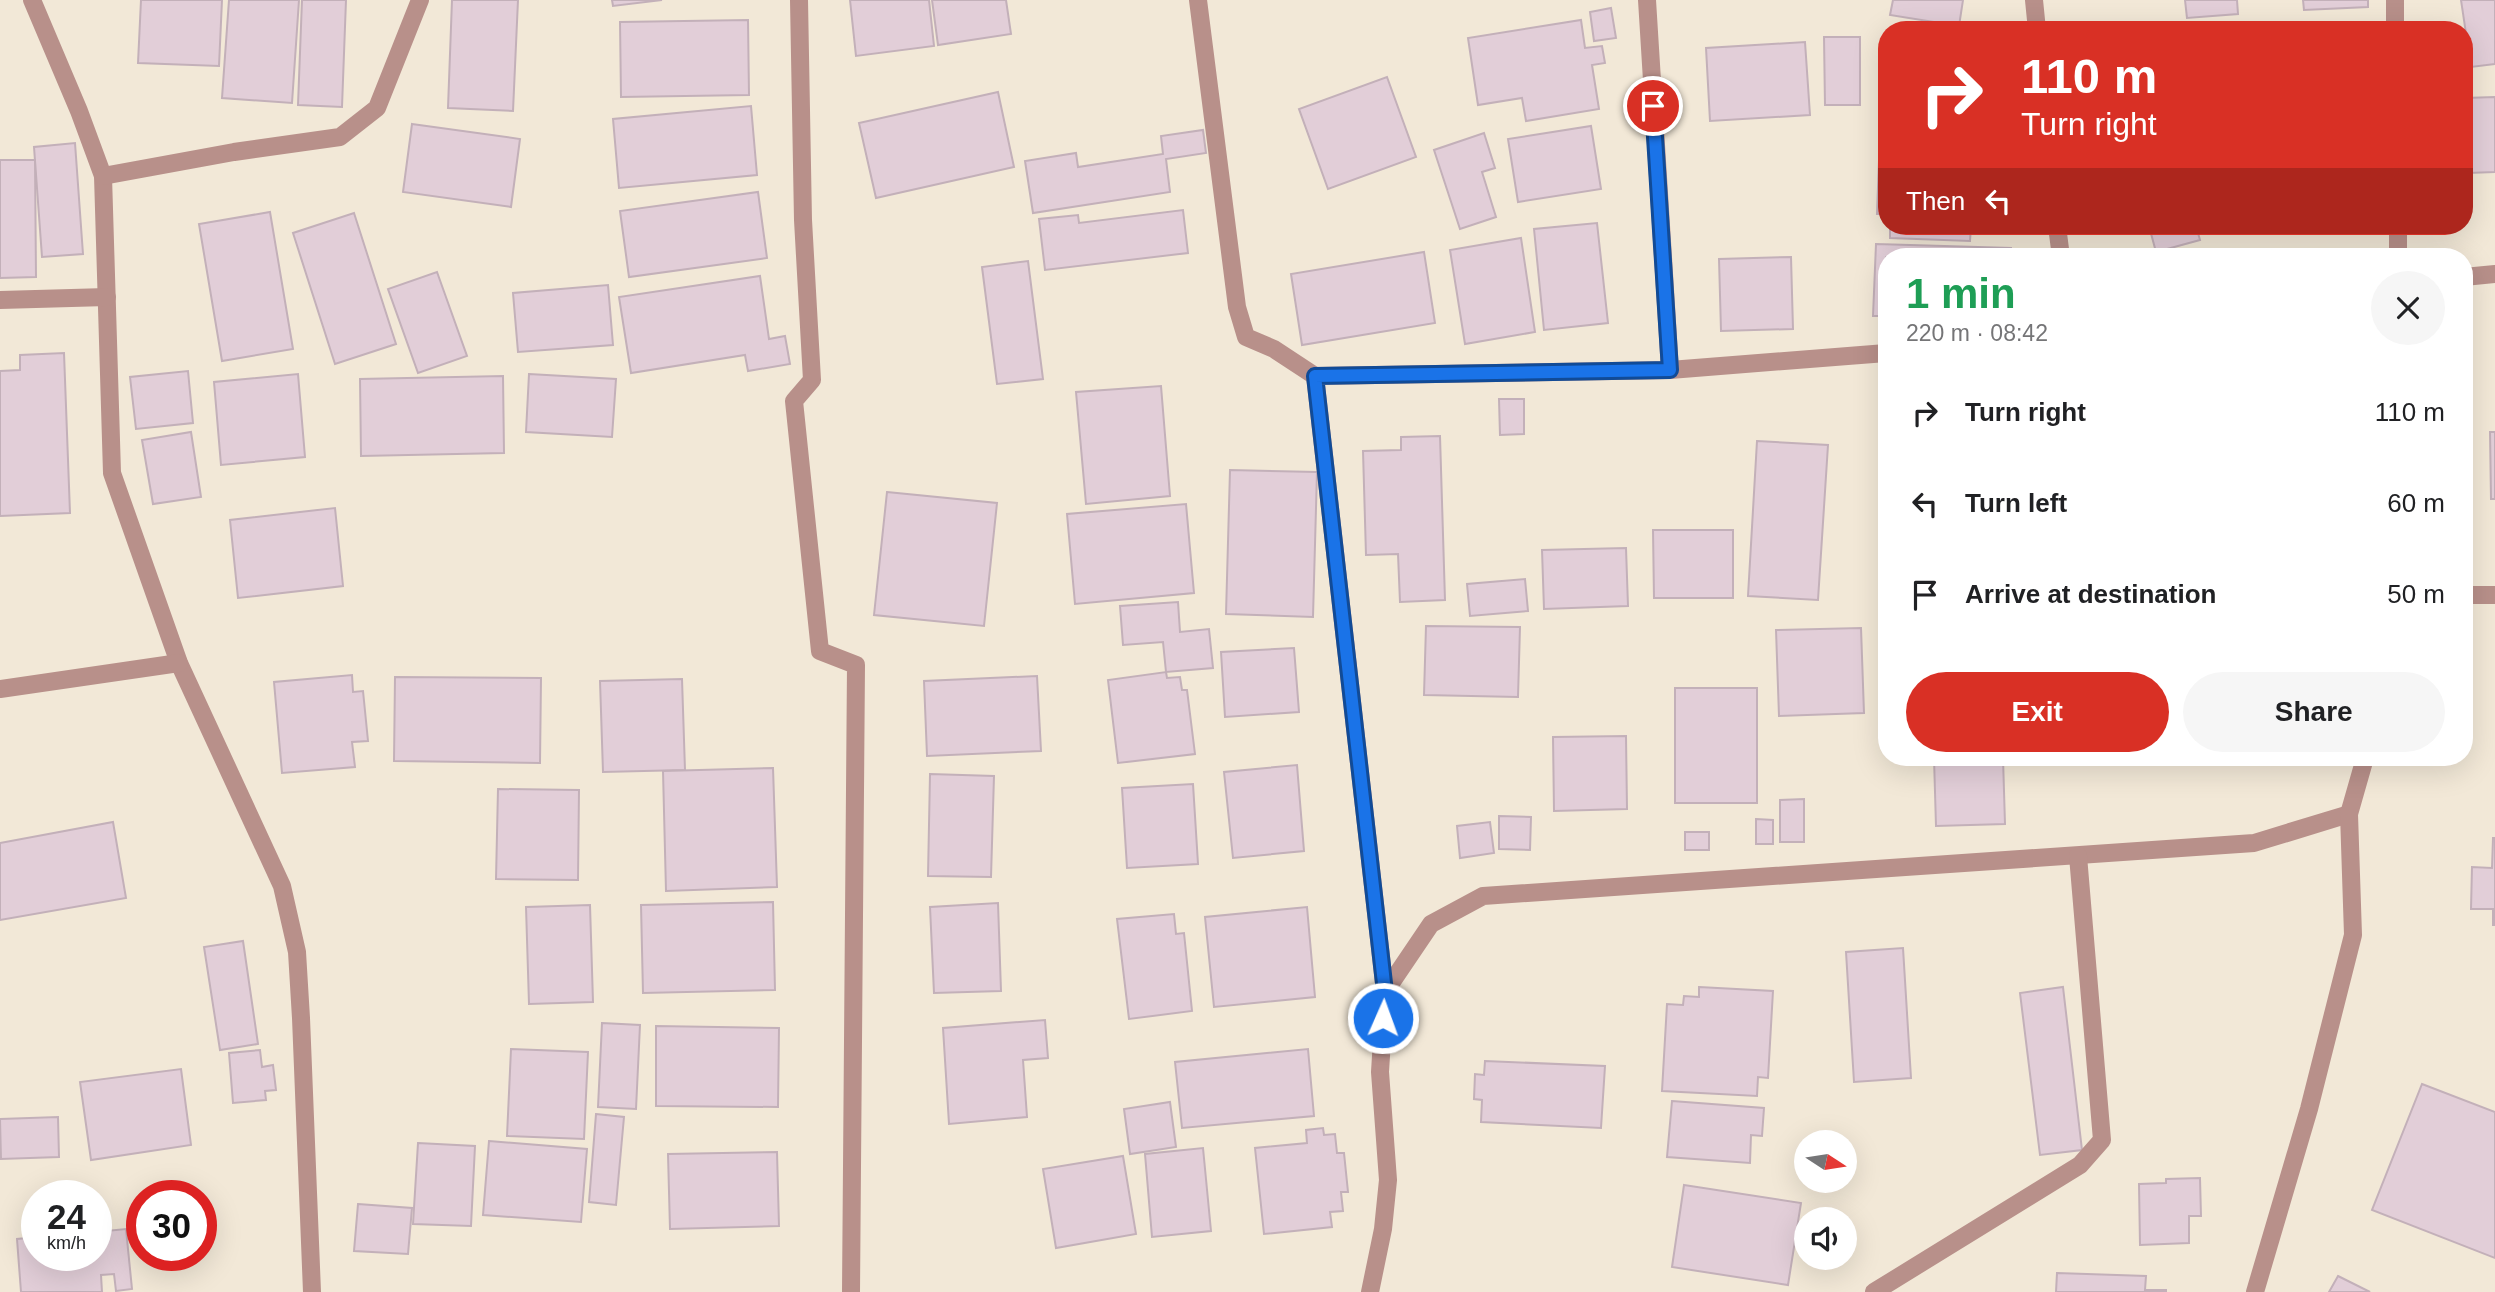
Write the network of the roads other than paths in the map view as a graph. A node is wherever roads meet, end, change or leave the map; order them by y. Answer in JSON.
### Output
{"nodes":[{"id":1,"x":32,"y":0,"type":"edge"},
{"id":2,"x":420,"y":0,"type":"edge"},
{"id":3,"x":799,"y":0,"type":"edge"},
{"id":4,"x":1198,"y":0,"type":"edge"},
{"id":5,"x":1647,"y":0,"type":"edge"},
{"id":6,"x":2034,"y":0,"type":"edge"},
{"id":7,"x":2395,"y":0,"type":"edge"},
{"id":8,"x":2036,"y":21,"type":"edge"},
{"id":9,"x":2395,"y":21,"type":"edge"},
{"id":10,"x":103,"y":176,"type":"junction"},
{"id":11,"x":2495,"y":274,"type":"edge"},
{"id":12,"x":2473,"y":276,"type":"edge"},
{"id":13,"x":107,"y":298,"type":"junction"},
{"id":14,"x":0,"y":300,"type":"edge"},
{"id":15,"x":1878,"y":355,"type":"edge"},
{"id":16,"x":1670,"y":370,"type":"junction"},
{"id":17,"x":1315,"y":376,"type":"junction"},
{"id":18,"x":2473,"y":595,"type":"edge"},
{"id":19,"x":2495,"y":595,"type":"edge"},
{"id":20,"x":179,"y":663,"type":"junction"},
{"id":21,"x":0,"y":688,"type":"edge"},
{"id":22,"x":2363,"y":766,"type":"edge"},
{"id":23,"x":2349,"y":814,"type":"junction"},
{"id":24,"x":2078,"y":856,"type":"junction"},
{"id":25,"x":1385,"y":992,"type":"junction"},
{"id":26,"x":312,"y":1292,"type":"edge"},
{"id":27,"x":851,"y":1292,"type":"edge"},
{"id":28,"x":1370,"y":1292,"type":"edge"},
{"id":29,"x":1874,"y":1292,"type":"edge"},
{"id":30,"x":2255,"y":1292,"type":"edge"}],
"edges":[{"from":1,"to":10,"type":"street"},
{"from":2,"to":10,"type":"street"},
{"from":3,"to":27,"type":"street"},
{"from":4,"to":17,"type":"street"},
{"from":5,"to":16,"type":"street"},
{"from":6,"to":8,"type":"street"},
{"from":7,"to":9,"type":"street"},
{"from":10,"to":13,"type":"street"},
{"from":11,"to":12,"type":"street"},
{"from":13,"to":14,"type":"street"},
{"from":13,"to":20,"type":"street"},
{"from":15,"to":16,"type":"street"},
{"from":16,"to":17,"type":"street"},
{"from":17,"to":25,"type":"street"},
{"from":18,"to":19,"type":"street"},
{"from":20,"to":21,"type":"street"},
{"from":20,"to":26,"type":"street"},
{"from":22,"to":23,"type":"street"},
{"from":23,"to":24,"type":"street"},
{"from":23,"to":30,"type":"street"},
{"from":24,"to":25,"type":"street"},
{"from":24,"to":29,"type":"street"},
{"from":25,"to":28,"type":"street"}]}
